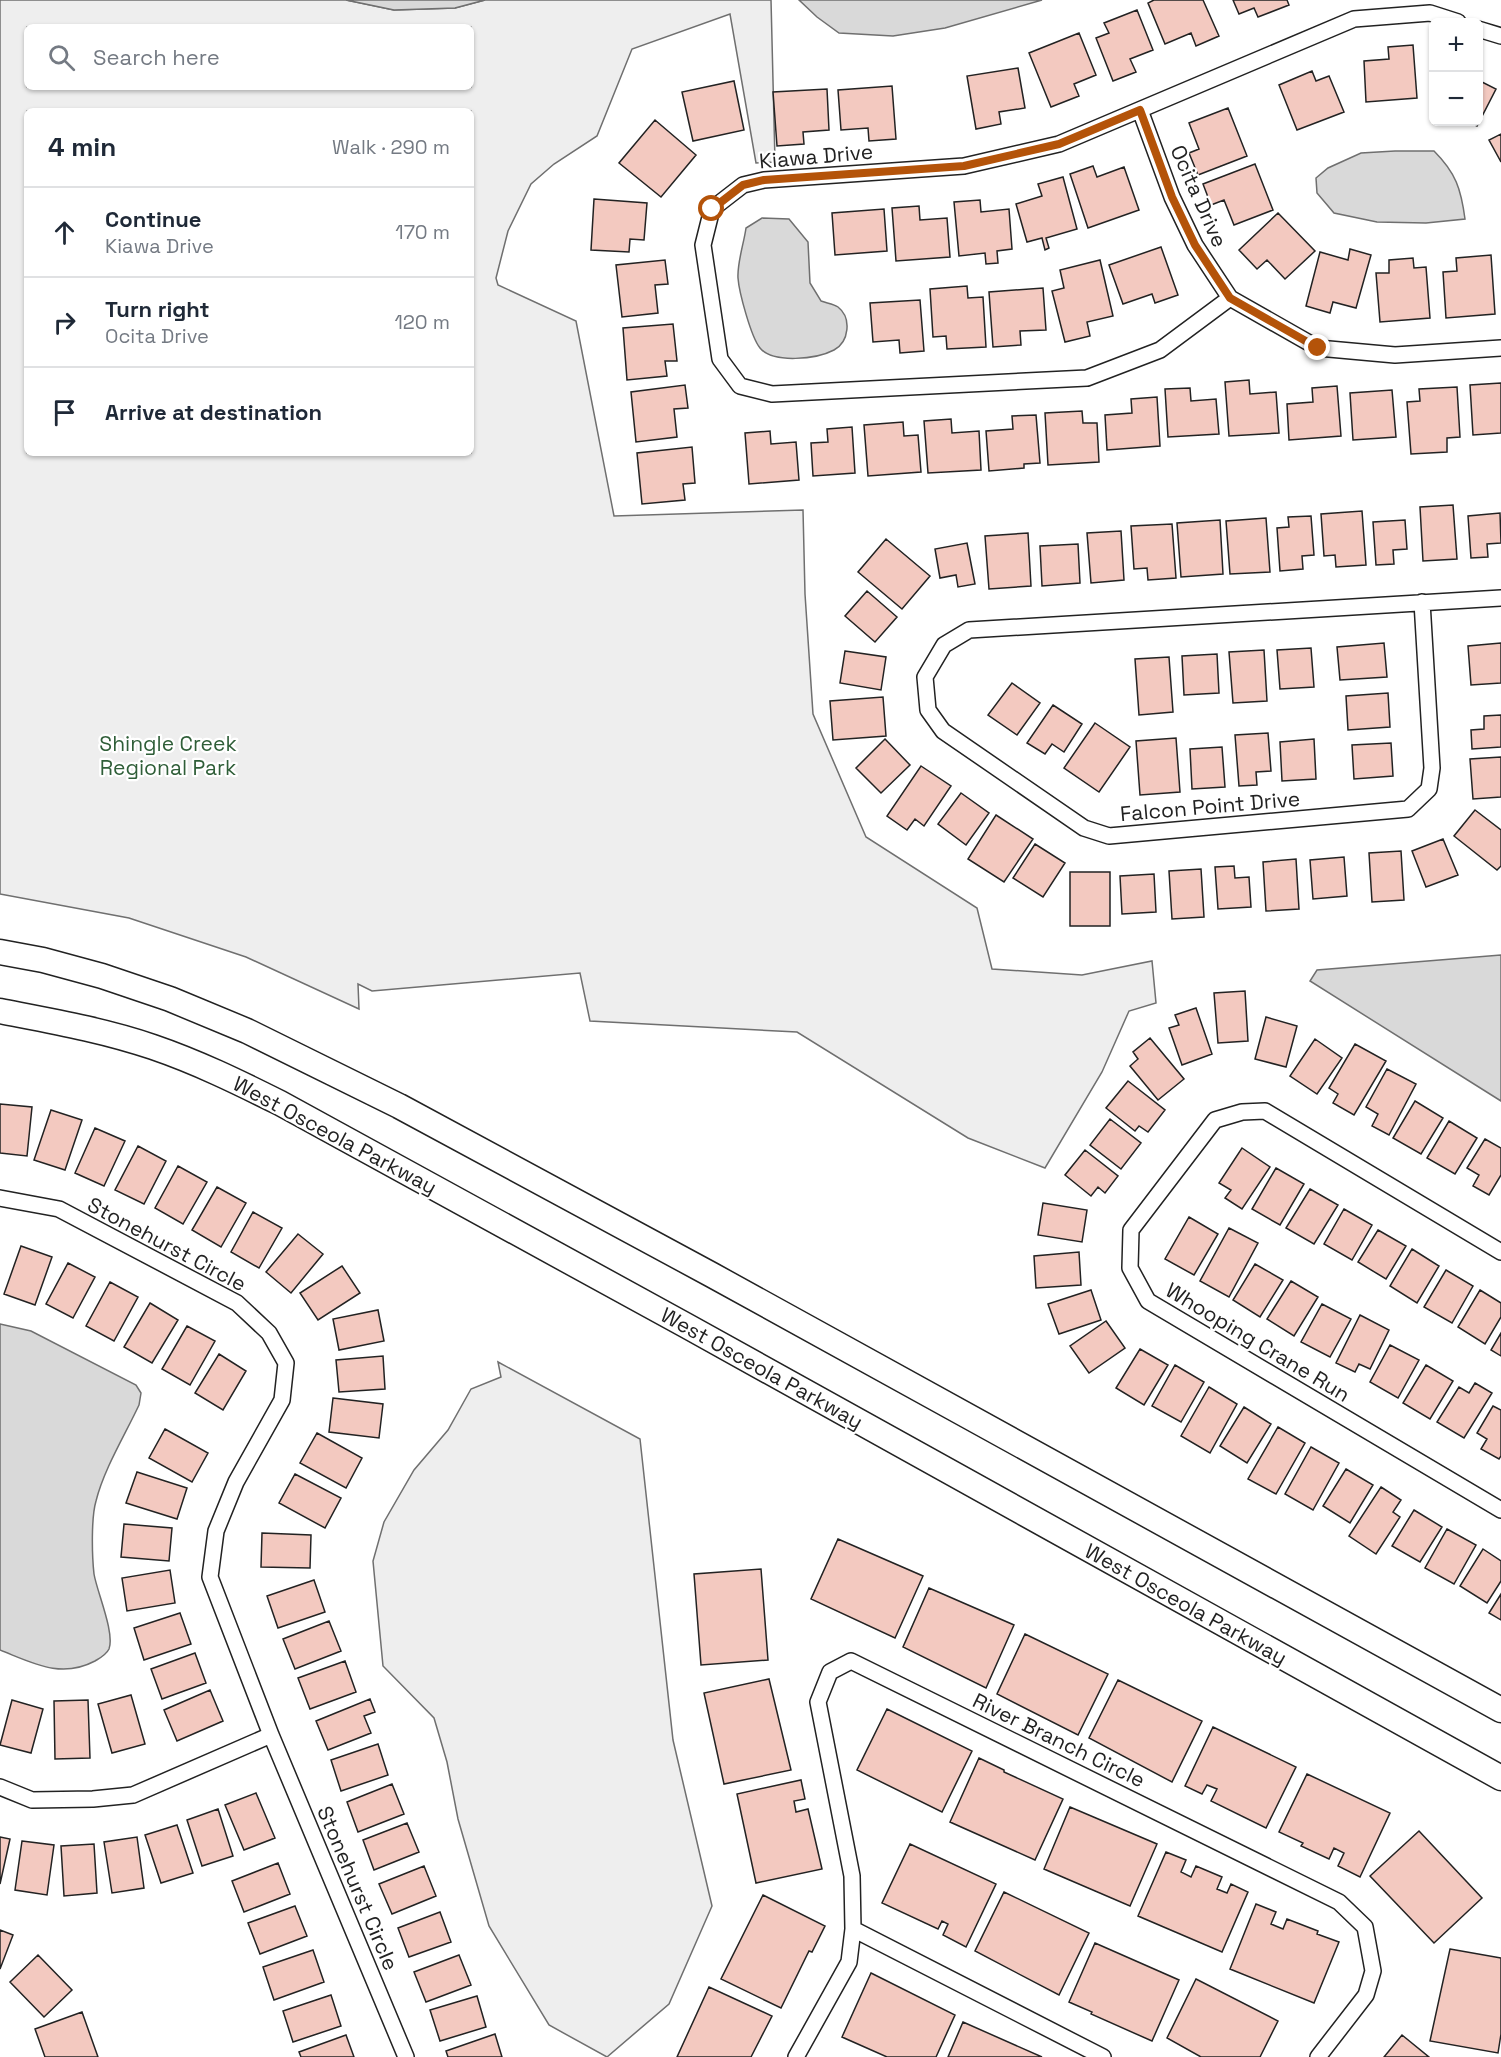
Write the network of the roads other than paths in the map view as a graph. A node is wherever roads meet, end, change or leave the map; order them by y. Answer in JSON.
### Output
{"nodes":[{"id":1,"x":1446,"y":18,"type":"edge"},
{"id":2,"x":1483,"y":30,"type":"edge"},
{"id":3,"x":1501,"y":36,"type":"edge"},
{"id":4,"x":1140,"y":110,"type":"junction"},
{"id":5,"x":1230,"y":298,"type":"junction"},
{"id":6,"x":1501,"y":348,"type":"edge"},
{"id":7,"x":1501,"y":598,"type":"edge"},
{"id":8,"x":1422,"y":602,"type":"junction"},
{"id":9,"x":0,"y":952,"type":"edge"},
{"id":10,"x":0,"y":1011,"type":"edge"},
{"id":11,"x":0,"y":1198,"type":"edge"},
{"id":12,"x":1501,"y":1252,"type":"edge"},
{"id":13,"x":1501,"y":1510,"type":"edge"},
{"id":14,"x":1501,"y":1710,"type":"edge"},
{"id":15,"x":271,"y":1735,"type":"junction"},
{"id":16,"x":1501,"y":1778,"type":"edge"},
{"id":17,"x":0,"y":1787,"type":"edge"},
{"id":18,"x":854,"y":1929,"type":"junction"},
{"id":19,"x":406,"y":2057,"type":"edge"},
{"id":20,"x":796,"y":2057,"type":"edge"},
{"id":21,"x":1103,"y":2057,"type":"edge"},
{"id":22,"x":1318,"y":2057,"type":"edge"}],
"edges":[{"from":1,"to":4,"type":"street","name":"Kiawa Drive"},
{"from":2,"to":3,"type":"street"},
{"from":4,"to":5,"type":"street","name":"Ocita Drive"},
{"from":4,"to":5,"type":"street","name":"Kiawa Drive"},
{"from":5,"to":6,"type":"street","name":"Ocita Drive"},
{"from":7,"to":8,"type":"street","name":"Falcon Point Drive"},
{"from":8,"to":8,"type":"street","name":"Falcon Point Drive"},
{"from":9,"to":14,"type":"main road"},
{"from":10,"to":16,"type":"main road","name":"West Osceola Parkway"},
{"from":11,"to":15,"type":"street","name":"Stonehurst Circle"},
{"from":12,"to":13,"type":"street","name":"Whooping Crane Run"},
{"from":15,"to":17,"type":"street"},
{"from":15,"to":19,"type":"street","name":"Stonehurst Circle"},
{"from":18,"to":20,"type":"street","name":"River Branch Circle"},
{"from":18,"to":21,"type":"street"},
{"from":18,"to":22,"type":"street","name":"River Branch Circle"}]}
